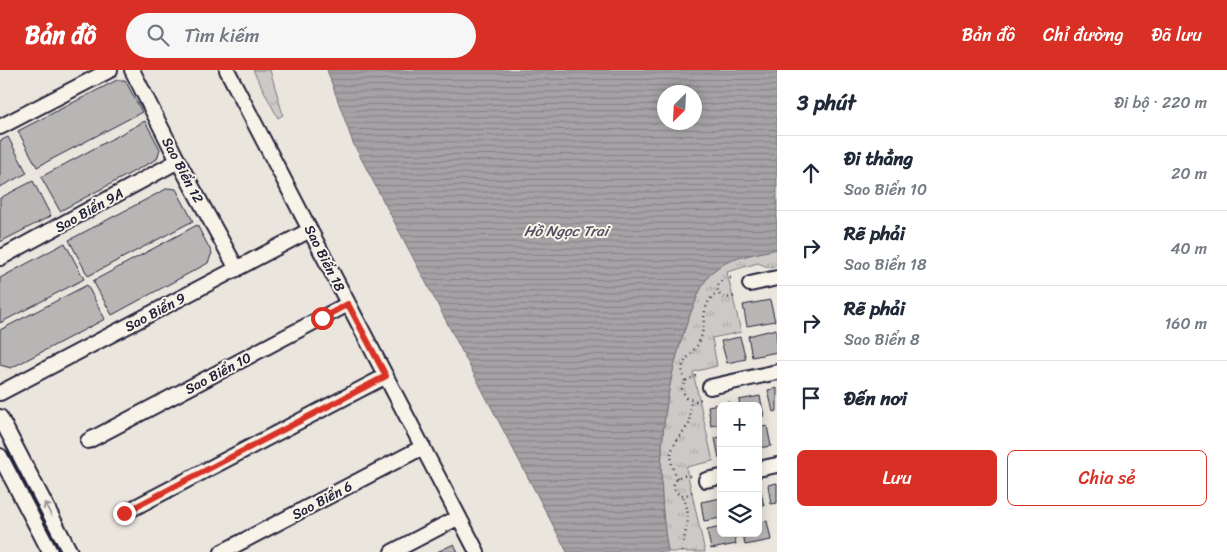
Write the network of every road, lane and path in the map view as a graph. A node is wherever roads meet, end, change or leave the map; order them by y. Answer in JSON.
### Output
{"nodes":[{"id":1,"x":110,"y":70,"type":"edge"},
{"id":2,"x":132,"y":70,"type":"edge"},
{"id":3,"x":227,"y":70,"type":"edge"},
{"id":4,"x":0,"y":127,"type":"edge"},
{"id":5,"x":178,"y":161,"type":"junction"},
{"id":6,"x":310,"y":230,"type":"junction"},
{"id":7,"x":0,"y":258,"type":"edge"},
{"id":8,"x":236,"y":269,"type":"junction"},
{"id":9,"x":731,"y":278,"type":"dead end"},
{"id":10,"x":777,"y":278,"type":"edge"},
{"id":11,"x":750,"y":284,"type":"dead end"},
{"id":12,"x":718,"y":292,"type":"junction"},
{"id":13,"x":736,"y":296,"type":"dead end"},
{"id":14,"x":348,"y":304,"type":"junction"},
{"id":15,"x":777,"y":372,"type":"edge"},
{"id":16,"x":386,"y":376,"type":"junction"},
{"id":17,"x":696,"y":376,"type":"dead end"},
{"id":18,"x":685,"y":380,"type":"junction"},
{"id":19,"x":710,"y":387,"type":"dead end"},
{"id":20,"x":0,"y":393,"type":"edge"},
{"id":21,"x":701,"y":399,"type":"dead end"},
{"id":22,"x":691,"y":401,"type":"junction"},
{"id":23,"x":0,"y":417,"type":"edge"},
{"id":24,"x":88,"y":441,"type":"dead end"},
{"id":25,"x":423,"y":447,"type":"junction"},
{"id":26,"x":0,"y":456,"type":"edge"},
{"id":27,"x":777,"y":465,"type":"edge"},
{"id":28,"x":762,"y":468,"type":"edge"},
{"id":29,"x":690,"y":476,"type":"dead end"},
{"id":30,"x":677,"y":478,"type":"junction"},
{"id":31,"x":717,"y":478,"type":"edge"},
{"id":32,"x":706,"y":480,"type":"dead end"},
{"id":33,"x":694,"y":491,"type":"dead end"},
{"id":34,"x":682,"y":495,"type":"junction"},
{"id":35,"x":124,"y":513,"type":"dead end"},
{"id":36,"x":459,"y":517,"type":"junction"},
{"id":37,"x":50,"y":552,"type":"edge"},
{"id":38,"x":70,"y":552,"type":"edge"},
{"id":39,"x":222,"y":552,"type":"edge"},
{"id":40,"x":392,"y":552,"type":"edge"},
{"id":41,"x":477,"y":552,"type":"edge"},
{"id":42,"x":682,"y":552,"type":"edge"}],
"edges":[{"from":1,"to":4,"type":"street"},
{"from":2,"to":5,"type":"street","name":"Sao Biển 12"},
{"from":3,"to":6,"type":"street","name":"Sao Biển 18"},
{"from":5,"to":7,"type":"street","name":"Sao Biển 9A"},
{"from":5,"to":8,"type":"street","name":"Sao Biển 12"},
{"from":6,"to":8,"type":"street","name":"Sao Biển 9"},
{"from":6,"to":14,"type":"street","name":"Sao Biển 18"},
{"from":8,"to":20,"type":"street","name":"Sao Biển 9"},
{"from":9,"to":12,"type":"path"},
{"from":10,"to":11,"type":"street"},
{"from":12,"to":13,"type":"path"},
{"from":12,"to":18,"type":"path"},
{"from":14,"to":16,"type":"street","name":"Sao Biển 18"},
{"from":14,"to":24,"type":"street","name":"Sao Biển 10"},
{"from":15,"to":19,"type":"street"},
{"from":16,"to":25,"type":"street","name":"Sao Biển 18"},
{"from":16,"to":35,"type":"street"},
{"from":17,"to":18,"type":"path"},
{"from":18,"to":22,"type":"path"},
{"from":21,"to":22,"type":"path"},
{"from":22,"to":30,"type":"path"},
{"from":38,"to":23,"type":"street","one_way":true},
{"from":25,"to":36,"type":"street","name":"Sao Biển 18"},
{"from":25,"to":39,"type":"street","name":"Sao Biển 6"},
{"from":26,"to":37,"type":"street"},
{"from":27,"to":28,"type":"street"},
{"from":29,"to":30,"type":"path"},
{"from":30,"to":34,"type":"path"},
{"from":31,"to":32,"type":"street"},
{"from":33,"to":34,"type":"path"},
{"from":34,"to":42,"type":"path"},
{"from":36,"to":40,"type":"street"},
{"from":36,"to":41,"type":"street","name":"Sao Biển 18"}]}
